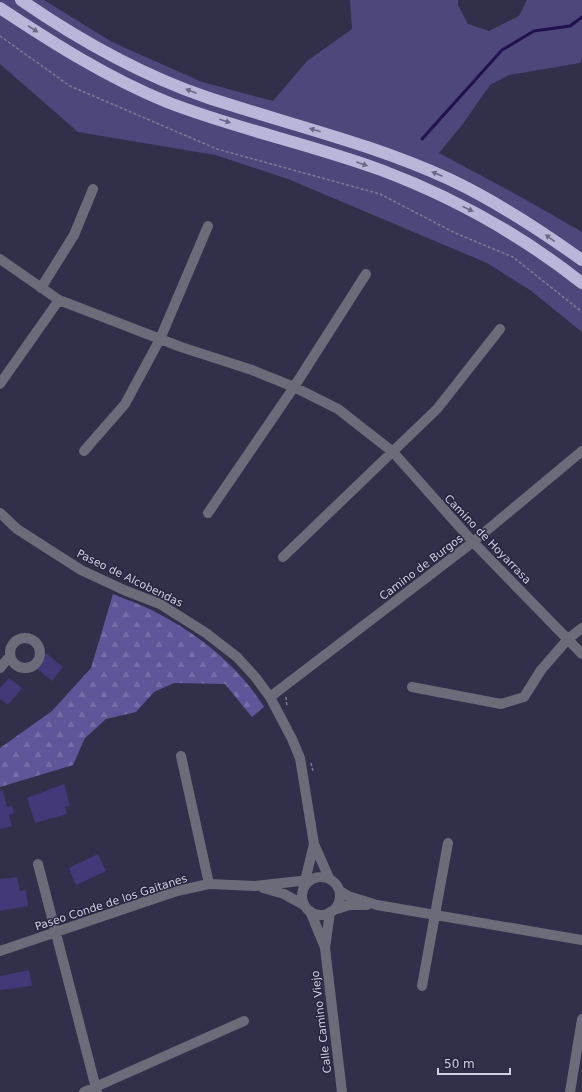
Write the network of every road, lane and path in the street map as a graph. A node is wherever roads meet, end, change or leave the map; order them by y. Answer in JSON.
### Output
{"nodes":[{"id":1,"x":27,"y":2,"type":"edge"},
{"id":2,"x":0,"y":8,"type":"edge"},
{"id":3,"x":0,"y":36,"type":"edge"},
{"id":4,"x":93,"y":189,"type":"dead end"},
{"id":5,"x":208,"y":226,"type":"dead end"},
{"id":6,"x":0,"y":259,"type":"edge"},
{"id":7,"x":582,"y":260,"type":"edge"},
{"id":8,"x":366,"y":274,"type":"dead end"},
{"id":9,"x":582,"y":283,"type":"edge"},
{"id":10,"x":41,"y":288,"type":"junction"},
{"id":11,"x":60,"y":300,"type":"junction"},
{"id":12,"x":582,"y":312,"type":"edge"},
{"id":13,"x":500,"y":329,"type":"dead end"},
{"id":14,"x":160,"y":339,"type":"junction"},
{"id":15,"x":0,"y":384,"type":"edge"},
{"id":16,"x":294,"y":386,"type":"junction"},
{"id":17,"x":84,"y":451,"type":"dead end"},
{"id":18,"x":582,"y":451,"type":"edge"},
{"id":19,"x":393,"y":452,"type":"junction"},
{"id":20,"x":0,"y":513,"type":"edge"},
{"id":21,"x":208,"y":513,"type":"dead end"},
{"id":22,"x":473,"y":542,"type":"junction"},
{"id":23,"x":283,"y":557,"type":"dead end"},
{"id":24,"x":582,"y":628,"type":"edge"},
{"id":25,"x":568,"y":640,"type":"junction"},
{"id":26,"x":582,"y":654,"type":"edge"},
{"id":27,"x":10,"y":656,"type":"dead end"},
{"id":28,"x":0,"y":668,"type":"edge"},
{"id":29,"x":412,"y":687,"type":"dead end"},
{"id":30,"x":279,"y":690,"type":"junction"},
{"id":31,"x":270,"y":697,"type":"junction"},
{"id":32,"x":286,"y":711,"type":"dead end"},
{"id":33,"x":181,"y":756,"type":"dead end"},
{"id":34,"x":309,"y":758,"type":"dead end"},
{"id":35,"x":313,"y":772,"type":"dead end"},
{"id":36,"x":448,"y":843,"type":"dead end"},
{"id":37,"x":314,"y":844,"type":"junction"},
{"id":38,"x":38,"y":864,"type":"dead end"},
{"id":39,"x":329,"y":878,"type":"junction"},
{"id":40,"x":306,"y":882,"type":"junction"},
{"id":41,"x":209,"y":884,"type":"junction"},
{"id":42,"x":255,"y":886,"type":"junction"},
{"id":43,"x":340,"y":891,"type":"junction"},
{"id":44,"x":377,"y":905,"type":"junction"},
{"id":45,"x":307,"y":908,"type":"junction"},
{"id":46,"x":332,"y":911,"type":"junction"},
{"id":47,"x":436,"y":915,"type":"junction"},
{"id":48,"x":56,"y":933,"type":"junction"},
{"id":49,"x":582,"y":940,"type":"edge"},
{"id":50,"x":325,"y":948,"type":"junction"},
{"id":51,"x":0,"y":951,"type":"edge"},
{"id":52,"x":422,"y":986,"type":"dead end"},
{"id":53,"x":582,"y":1019,"type":"edge"},
{"id":54,"x":244,"y":1021,"type":"dead end"},
{"id":55,"x":97,"y":1090,"type":"edge"},
{"id":56,"x":84,"y":1092,"type":"edge"},
{"id":57,"x":342,"y":1092,"type":"edge"},
{"id":58,"x":570,"y":1092,"type":"edge"}],
"edges":[{"from":7,"to":1,"type":"highway","one_way":true},
{"from":2,"to":9,"type":"highway","one_way":true},
{"from":3,"to":12,"type":"path"},
{"from":4,"to":10,"type":"street"},
{"from":5,"to":14,"type":"street"},
{"from":6,"to":10,"type":"street","name":"Camino de Hoyarrasa"},
{"from":8,"to":16,"type":"street"},
{"from":10,"to":11,"type":"street","name":"Camino de Hoyarrasa"},
{"from":11,"to":14,"type":"street","name":"Camino de Hoyarrasa"},
{"from":11,"to":15,"type":"street"},
{"from":13,"to":19,"type":"street"},
{"from":14,"to":16,"type":"street","name":"Camino de Hoyarrasa"},
{"from":14,"to":17,"type":"street"},
{"from":16,"to":19,"type":"street","name":"Camino de Hoyarrasa"},
{"from":16,"to":21,"type":"street"},
{"from":18,"to":22,"type":"street","name":"Camino de Burgos"},
{"from":19,"to":22,"type":"street","name":"Camino de Hoyarrasa"},
{"from":19,"to":23,"type":"street"},
{"from":20,"to":31,"type":"street","name":"Paseo de Alcobendas"},
{"from":22,"to":25,"type":"street","name":"Camino de Hoyarrasa"},
{"from":22,"to":30,"type":"street","name":"Camino de Burgos"},
{"from":24,"to":25,"type":"street"},
{"from":25,"to":26,"type":"street","name":"Camino de Hoyarrasa"},
{"from":25,"to":29,"type":"street"},
{"from":27,"to":28,"type":"street"},
{"from":30,"to":31,"type":"street","name":"Camino de Burgos"},
{"from":30,"to":32,"type":"path"},
{"from":31,"to":37,"type":"street","name":"Paseo de Alcobendas"},
{"from":33,"to":41,"type":"street"},
{"from":34,"to":35,"type":"path"},
{"from":36,"to":47,"type":"street"},
{"from":37,"to":39,"type":"street","name":"Paseo de Alcobendas"},
{"from":37,"to":40,"type":"street","name":"Paseo de Alcobendas"},
{"from":38,"to":48,"type":"street"},
{"from":39,"to":40,"type":"street"},
{"from":39,"to":43,"type":"street"},
{"from":40,"to":42,"type":"street","name":"Paseo Conde de los Gaitanes"},
{"from":40,"to":45,"type":"street"},
{"from":41,"to":42,"type":"street","name":"Paseo Conde de los Gaitanes"},
{"from":41,"to":48,"type":"street","name":"Paseo Conde de los Gaitanes"},
{"from":42,"to":45,"type":"street","name":"Paseo Conde de los Gaitanes"},
{"from":43,"to":44,"type":"street"},
{"from":43,"to":46,"type":"street"},
{"from":44,"to":46,"type":"street"},
{"from":44,"to":47,"type":"street"},
{"from":45,"to":46,"type":"street"},
{"from":45,"to":50,"type":"street","name":"Calle Camino Viejo"},
{"from":46,"to":50,"type":"street","name":"Calle Camino Viejo"},
{"from":47,"to":49,"type":"street"},
{"from":47,"to":52,"type":"street"},
{"from":48,"to":51,"type":"street","name":"Paseo Conde de los Gaitanes"},
{"from":48,"to":55,"type":"street"},
{"from":50,"to":57,"type":"street","name":"Calle Camino Viejo"},
{"from":53,"to":58,"type":"street"},
{"from":54,"to":55,"type":"street"},
{"from":55,"to":56,"type":"street"}]}
